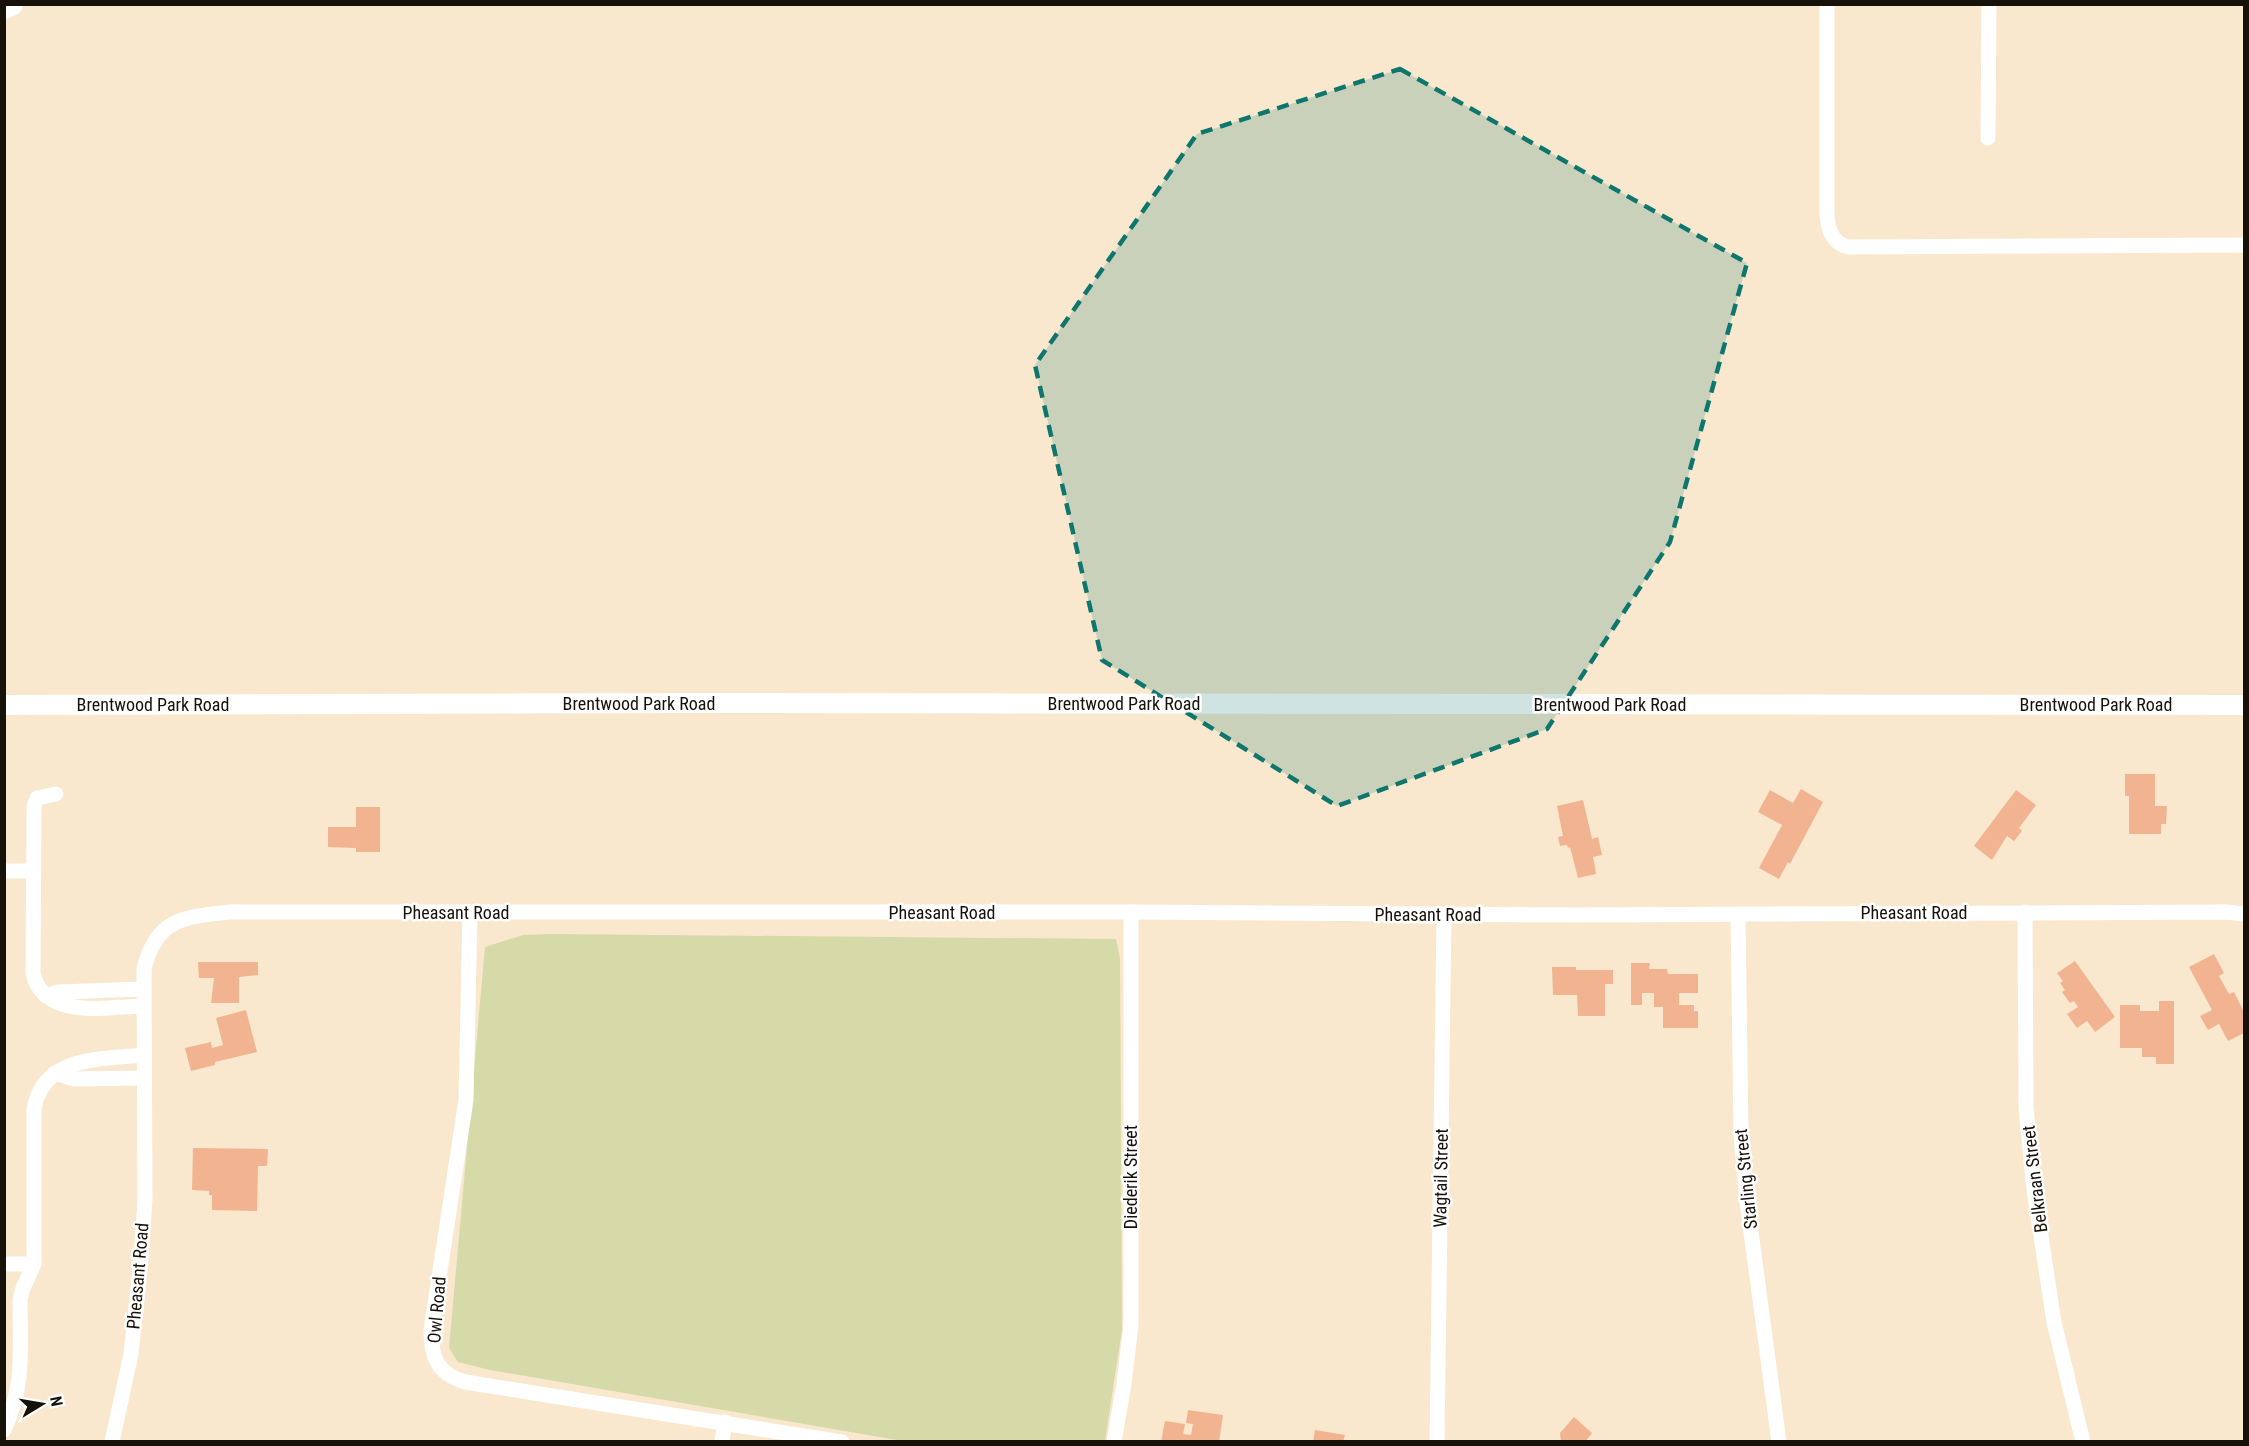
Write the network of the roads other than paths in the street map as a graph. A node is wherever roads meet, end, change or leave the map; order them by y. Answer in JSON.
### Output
{"nodes":[{"id":1,"x":11,"y":4,"type":"edge"},
{"id":2,"x":1827,"y":4,"type":"edge"},
{"id":3,"x":1989,"y":4,"type":"edge"},
{"id":4,"x":4,"y":7,"type":"edge"},
{"id":5,"x":1988,"y":138,"type":"dead end"},
{"id":6,"x":2244,"y":245,"type":"edge"},
{"id":7,"x":4,"y":705,"type":"edge"},
{"id":8,"x":2244,"y":705,"type":"edge"},
{"id":9,"x":56,"y":794,"type":"dead end"},
{"id":10,"x":33,"y":870,"type":"junction"},
{"id":11,"x":4,"y":871,"type":"edge"},
{"id":12,"x":1131,"y":912,"type":"junction"},
{"id":13,"x":2025,"y":912,"type":"junction"},
{"id":14,"x":470,"y":913,"type":"junction"},
{"id":15,"x":1738,"y":914,"type":"junction"},
{"id":16,"x":2244,"y":914,"type":"edge"},
{"id":17,"x":1444,"y":915,"type":"junction"},
{"id":18,"x":143,"y":989,"type":"junction"},
{"id":19,"x":46,"y":996,"type":"junction"},
{"id":20,"x":143,"y":1006,"type":"junction"},
{"id":21,"x":143,"y":1055,"type":"junction"},
{"id":22,"x":56,"y":1073,"type":"junction"},
{"id":23,"x":143,"y":1078,"type":"junction"},
{"id":24,"x":4,"y":1264,"type":"edge"},
{"id":25,"x":34,"y":1264,"type":"junction"},
{"id":26,"x":725,"y":1422,"type":"junction"},
{"id":27,"x":4,"y":1430,"type":"edge"},
{"id":28,"x":112,"y":1442,"type":"edge"},
{"id":29,"x":722,"y":1442,"type":"edge"},
{"id":30,"x":842,"y":1442,"type":"edge"},
{"id":31,"x":1114,"y":1442,"type":"edge"},
{"id":32,"x":1437,"y":1442,"type":"edge"},
{"id":33,"x":1779,"y":1442,"type":"edge"},
{"id":34,"x":2083,"y":1442,"type":"edge"}],
"edges":[{"from":1,"to":4,"type":"main road"},
{"from":2,"to":6,"type":"street"},
{"from":3,"to":5,"type":"street"},
{"from":7,"to":8,"type":"street","name":"Brentwood Park Road"},
{"from":9,"to":10,"type":"street"},
{"from":10,"to":11,"type":"street"},
{"from":10,"to":19,"type":"street"},
{"from":12,"to":14,"type":"street","name":"Pheasant Road"},
{"from":12,"to":17,"type":"street","name":"Pheasant Road"},
{"from":12,"to":31,"type":"street","name":"Diederik Street"},
{"from":13,"to":15,"type":"street","name":"Pheasant Road"},
{"from":13,"to":16,"type":"street","name":"Pheasant Road"},
{"from":13,"to":34,"type":"street","name":"Belkraan Street"},
{"from":14,"to":18,"type":"street","name":"Pheasant Road"},
{"from":14,"to":26,"type":"street","name":"Owl Road"},
{"from":15,"to":17,"type":"street","name":"Pheasant Road"},
{"from":15,"to":33,"type":"street","name":"Starling Street"},
{"from":17,"to":32,"type":"street","name":"Wagtail Street"},
{"from":18,"to":19,"type":"street"},
{"from":18,"to":20,"type":"street","name":"Pheasant Road"},
{"from":19,"to":20,"type":"street"},
{"from":20,"to":21,"type":"street","name":"Pheasant Road"},
{"from":21,"to":22,"type":"street"},
{"from":21,"to":23,"type":"street","name":"Pheasant Road"},
{"from":22,"to":23,"type":"street"},
{"from":22,"to":25,"type":"street"},
{"from":23,"to":28,"type":"street","name":"Pheasant Road"},
{"from":24,"to":25,"type":"street"},
{"from":25,"to":27,"type":"street"},
{"from":26,"to":29,"type":"street"},
{"from":26,"to":30,"type":"street","name":"Owl Road"}]}
